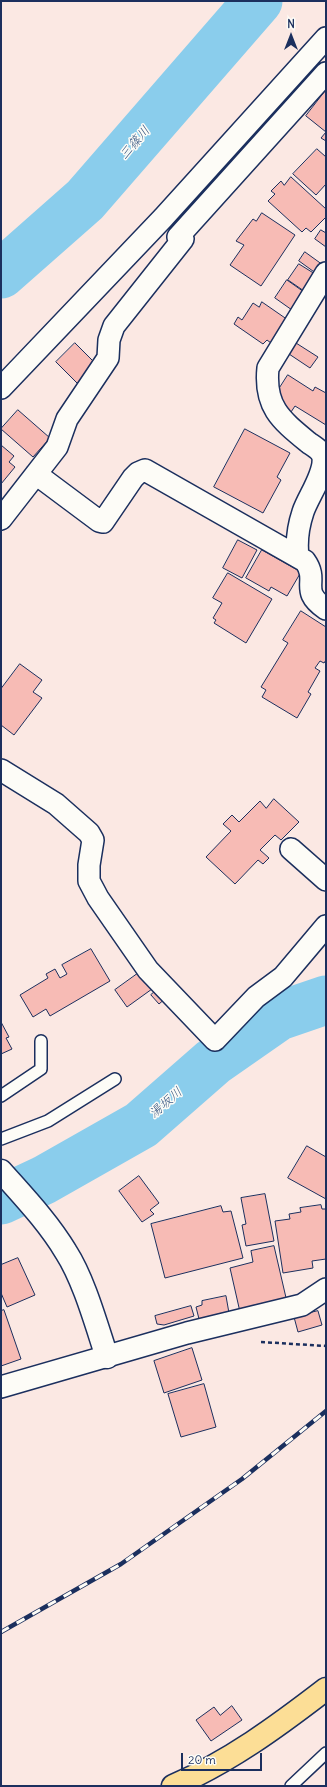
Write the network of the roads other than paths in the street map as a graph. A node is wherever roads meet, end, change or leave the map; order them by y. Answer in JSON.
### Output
{"nodes":[{"id":1,"x":326,"y":38,"type":"edge"},
{"id":2,"x":326,"y":72,"type":"edge"},
{"id":3,"x":326,"y":273,"type":"edge"},
{"id":4,"x":319,"y":300,"type":"edge"},
{"id":5,"x":1,"y":388,"type":"edge"},
{"id":6,"x":36,"y":474,"type":"junction"},
{"id":7,"x":1,"y":519,"type":"edge"},
{"id":8,"x":298,"y":557,"type":"junction"},
{"id":9,"x":326,"y":608,"type":"edge"},
{"id":10,"x":1,"y":770,"type":"edge"},
{"id":11,"x":291,"y":849,"type":"dead end"},
{"id":12,"x":326,"y":880,"type":"edge"},
{"id":13,"x":326,"y":926,"type":"edge"},
{"id":14,"x":40,"y":1041,"type":"dead end"},
{"id":15,"x":115,"y":1079,"type":"dead end"},
{"id":16,"x":1,"y":1096,"type":"edge"},
{"id":17,"x":1,"y":1139,"type":"edge"},
{"id":18,"x":1,"y":1171,"type":"edge"},
{"id":19,"x":326,"y":1289,"type":"edge"},
{"id":20,"x":108,"y":1356,"type":"junction"},
{"id":21,"x":1,"y":1387,"type":"edge"},
{"id":22,"x":326,"y":1689,"type":"edge"},
{"id":23,"x":326,"y":1753,"type":"edge"},
{"id":24,"x":173,"y":1786,"type":"edge"},
{"id":25,"x":291,"y":1786,"type":"edge"}],
"edges":[{"from":1,"to":5,"type":"street"},
{"from":2,"to":6,"type":"street"},
{"from":3,"to":4,"type":"street"},
{"from":4,"to":8,"type":"street"},
{"from":6,"to":7,"type":"street"},
{"from":6,"to":8,"type":"street"},
{"from":8,"to":9,"type":"street"},
{"from":10,"to":13,"type":"street"},
{"from":11,"to":12,"type":"street"},
{"from":14,"to":16,"type":"lane"},
{"from":15,"to":17,"type":"lane"},
{"from":18,"to":20,"type":"street"},
{"from":19,"to":20,"type":"street"},
{"from":20,"to":21,"type":"street"},
{"from":22,"to":24,"type":"main road"},
{"from":23,"to":25,"type":"lane"}]}
